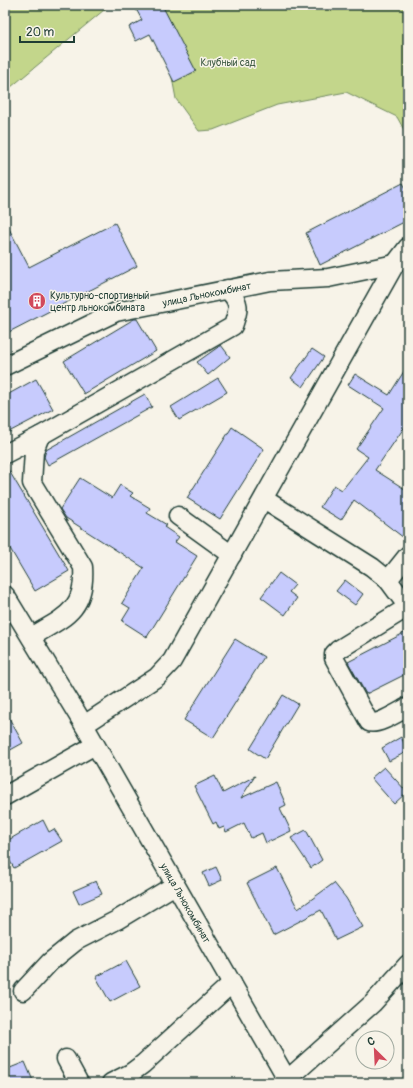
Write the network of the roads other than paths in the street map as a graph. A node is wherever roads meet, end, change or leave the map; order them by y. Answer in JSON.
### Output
{"nodes":[{"id":1,"x":408,"y":247,"type":"edge"},
{"id":2,"x":395,"y":264,"type":"junction"},
{"id":3,"x":227,"y":289,"type":"junction"},
{"id":4,"x":5,"y":366,"type":"edge"},
{"id":5,"x":40,"y":436,"type":"junction"},
{"id":6,"x":5,"y":454,"type":"edge"},
{"id":7,"x":264,"y":499,"type":"junction"},
{"id":8,"x":178,"y":516,"type":"dead end"},
{"id":9,"x":232,"y":555,"type":"junction"},
{"id":10,"x":408,"y":555,"type":"edge"},
{"id":11,"x":388,"y":580,"type":"junction"},
{"id":12,"x":5,"y":595,"type":"edge"},
{"id":13,"x":408,"y":607,"type":"edge"},
{"id":14,"x":31,"y":637,"type":"junction"},
{"id":15,"x":407,"y":709,"type":"edge"},
{"id":16,"x":84,"y":725,"type":"junction"},
{"id":17,"x":95,"y":745,"type":"junction"},
{"id":18,"x":5,"y":796,"type":"edge"},
{"id":19,"x":175,"y":885,"type":"junction"},
{"id":20,"x":408,"y":964,"type":"edge"},
{"id":21,"x":232,"y":983,"type":"junction"},
{"id":22,"x":23,"y":991,"type":"dead end"},
{"id":23,"x":66,"y":1059,"type":"dead end"},
{"id":24,"x":288,"y":1081,"type":"edge"},
{"id":25,"x":78,"y":1083,"type":"edge"},
{"id":26,"x":111,"y":1083,"type":"edge"}],
"edges":[{"from":1,"to":2,"type":"street"},
{"from":2,"to":3,"type":"street","name":"улица Льнокомбинат"},
{"from":2,"to":7,"type":"street"},
{"from":3,"to":4,"type":"street","name":"улица Льнокомбинат"},
{"from":3,"to":5,"type":"street"},
{"from":5,"to":6,"type":"street"},
{"from":5,"to":14,"type":"street"},
{"from":7,"to":9,"type":"street"},
{"from":7,"to":11,"type":"street"},
{"from":8,"to":9,"type":"street"},
{"from":9,"to":16,"type":"street"},
{"from":10,"to":11,"type":"street"},
{"from":11,"to":13,"type":"street"},
{"from":12,"to":14,"type":"street","name":"улица Льнокомбинат"},
{"from":13,"to":15,"type":"street"},
{"from":14,"to":16,"type":"street","name":"улица Льнокомбинат"},
{"from":16,"to":17,"type":"street","name":"улица Льнокомбинат"},
{"from":17,"to":18,"type":"street"},
{"from":17,"to":19,"type":"street","name":"улица Льнокомбинат"},
{"from":19,"to":21,"type":"street","name":"улица Льнокомбинат"},
{"from":19,"to":22,"type":"street"},
{"from":20,"to":24,"type":"street","name":"улица Льнокомбинат"},
{"from":21,"to":24,"type":"street","name":"улица Льнокомбинат"},
{"from":21,"to":26,"type":"street"},
{"from":23,"to":25,"type":"street"}]}
